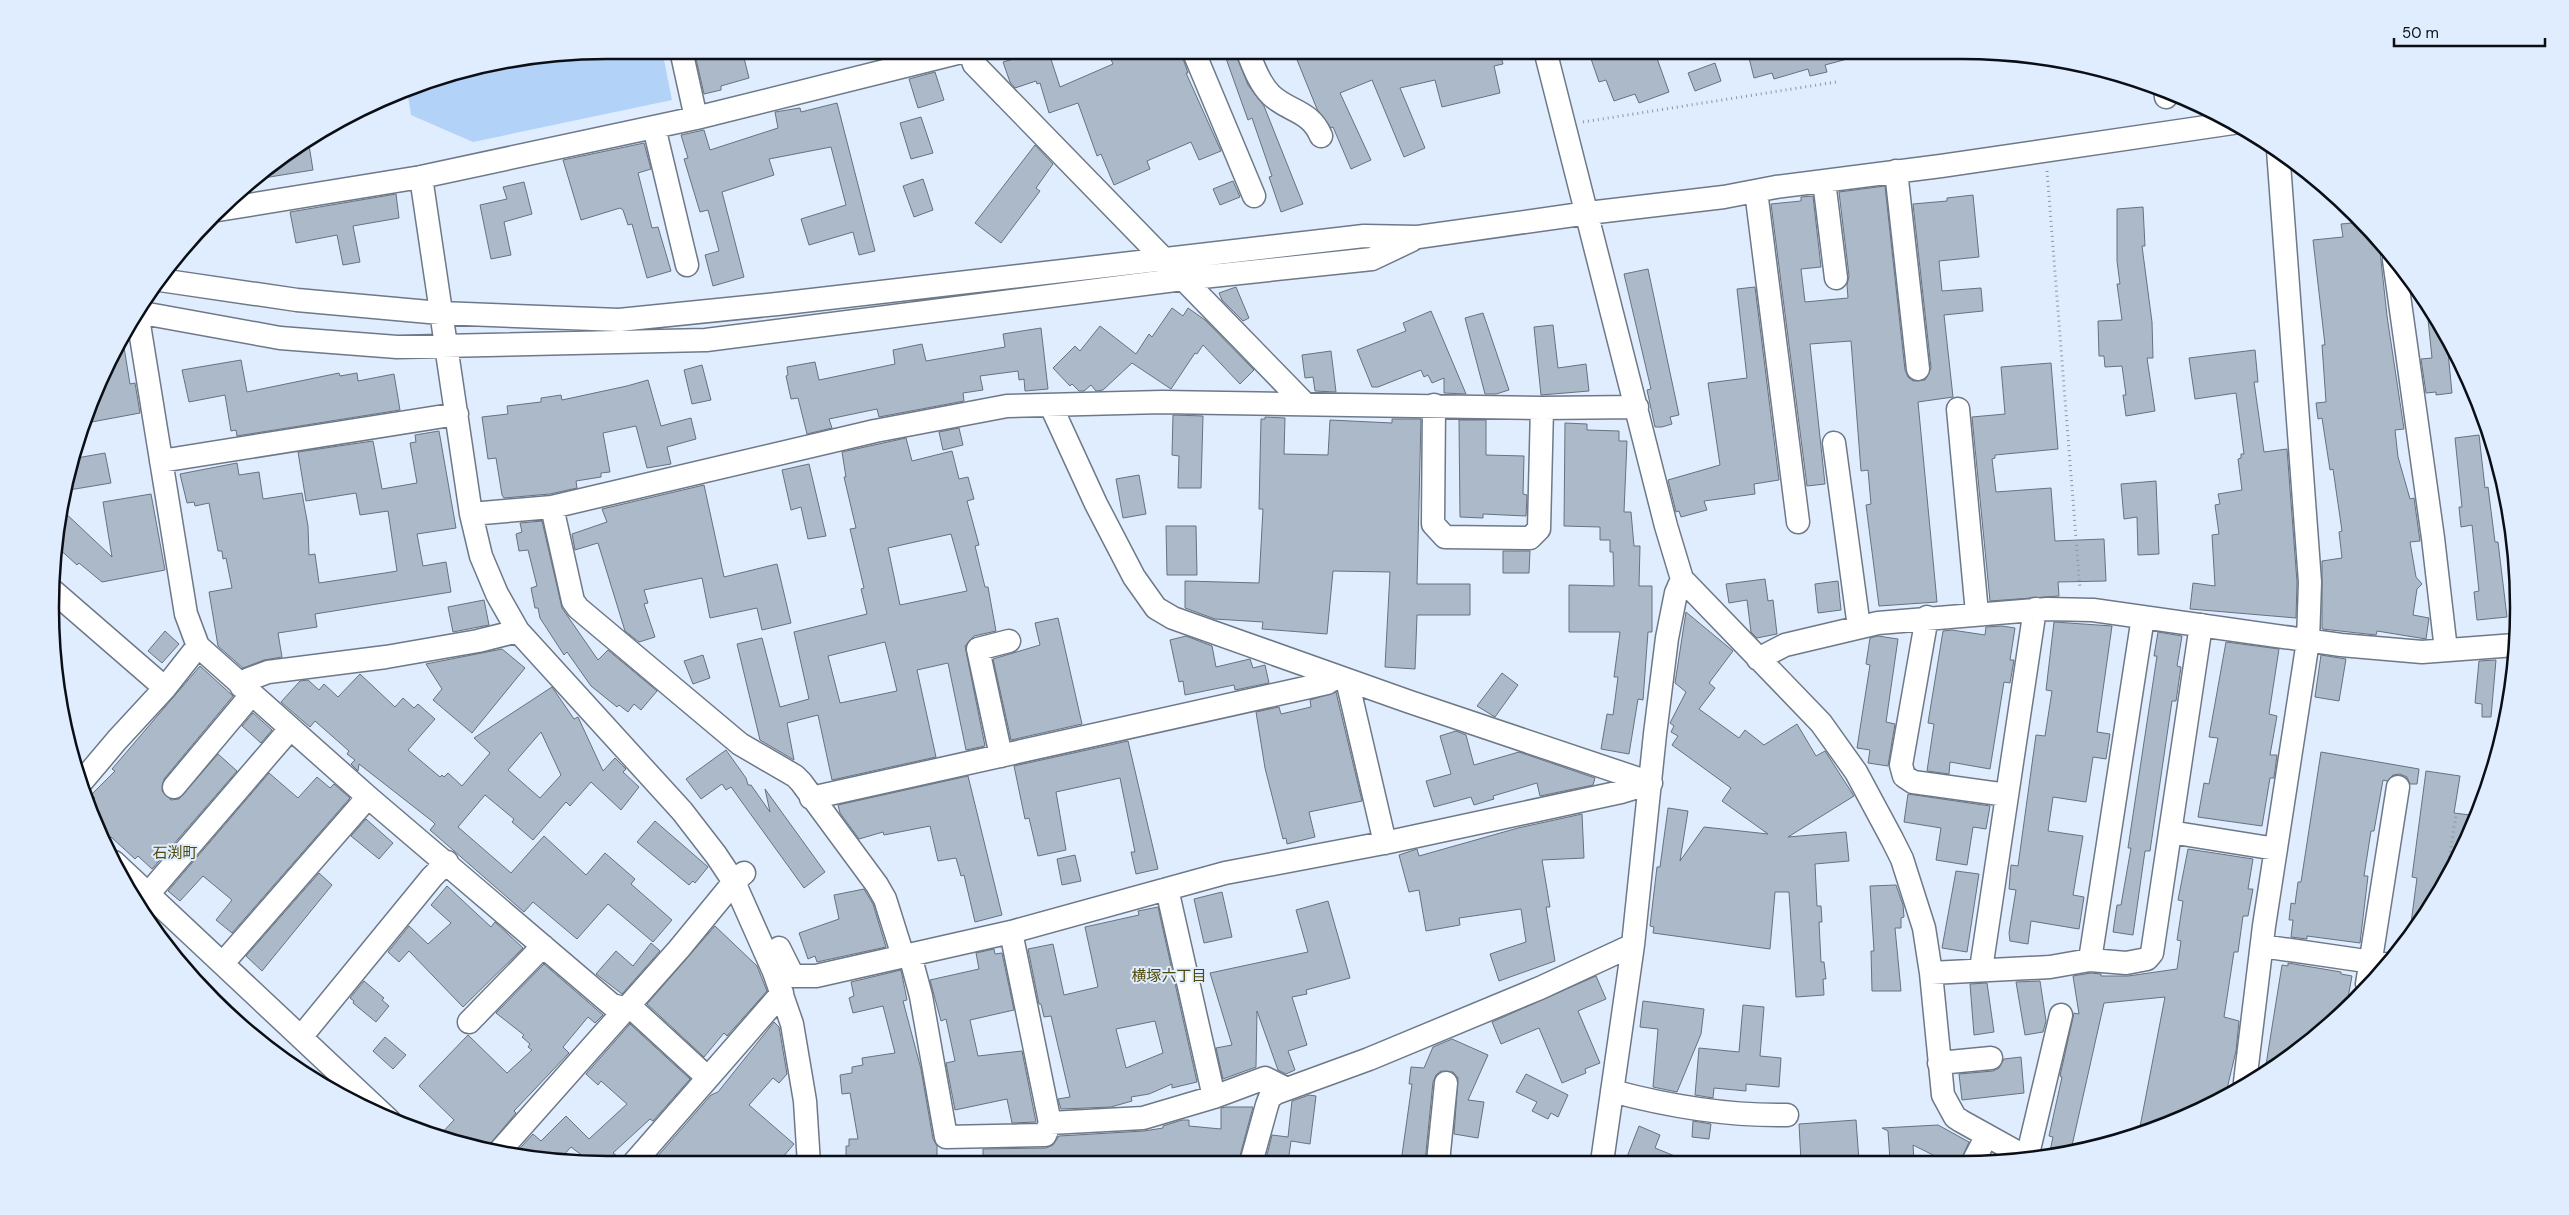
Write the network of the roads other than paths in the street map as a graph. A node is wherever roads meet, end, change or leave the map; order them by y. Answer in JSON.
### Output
{"nodes":[{"id":1,"x":683,"y":59,"type":"edge"},
{"id":2,"x":933,"y":59,"type":"edge"},
{"id":3,"x":972,"y":59,"type":"edge"},
{"id":4,"x":1197,"y":59,"type":"edge"},
{"id":5,"x":1250,"y":59,"type":"edge"},
{"id":6,"x":1547,"y":59,"type":"edge"},
{"id":7,"x":696,"y":118,"type":"junction"},
{"id":8,"x":2222,"y":125,"type":"edge"},
{"id":9,"x":654,"y":127,"type":"junction"},
{"id":10,"x":1321,"y":136,"type":"dead end"},
{"id":11,"x":2279,"y":160,"type":"edge"},
{"id":12,"x":1896,"y":171,"type":"junction"},
{"id":13,"x":421,"y":177,"type":"junction"},
{"id":14,"x":1824,"y":181,"type":"junction"},
{"id":15,"x":1756,"y":191,"type":"junction"},
{"id":16,"x":1254,"y":196,"type":"dead end"},
{"id":17,"x":232,"y":208,"type":"edge"},
{"id":18,"x":1588,"y":213,"type":"junction"},
{"id":19,"x":1418,"y":238,"type":"junction"},
{"id":20,"x":1163,"y":258,"type":"junction"},
{"id":21,"x":687,"y":264,"type":"dead end"},
{"id":22,"x":2396,"y":271,"type":"edge"},
{"id":23,"x":1836,"y":278,"type":"dead end"},
{"id":24,"x":1184,"y":279,"type":"junction"},
{"id":25,"x":166,"y":281,"type":"edge"},
{"id":26,"x":144,"y":313,"type":"edge"},
{"id":27,"x":440,"y":313,"type":"junction"},
{"id":28,"x":139,"y":322,"type":"edge"},
{"id":29,"x":445,"y":346,"type":"junction"},
{"id":30,"x":1918,"y":369,"type":"dead end"},
{"id":31,"x":1305,"y":404,"type":"junction"},
{"id":32,"x":1434,"y":404,"type":"junction"},
{"id":33,"x":1051,"y":406,"type":"junction"},
{"id":34,"x":1637,"y":407,"type":"junction"},
{"id":35,"x":1542,"y":408,"type":"junction"},
{"id":36,"x":1958,"y":409,"type":"dead end"},
{"id":37,"x":457,"y":414,"type":"junction"},
{"id":38,"x":1834,"y":443,"type":"dead end"},
{"id":39,"x":161,"y":461,"type":"junction"},
{"id":40,"x":552,"y":508,"type":"junction"},
{"id":41,"x":471,"y":514,"type":"junction"},
{"id":42,"x":1798,"y":522,"type":"dead end"},
{"id":43,"x":1682,"y":579,"type":"junction"},
{"id":44,"x":59,"y":596,"type":"edge"},
{"id":45,"x":2035,"y":610,"type":"junction"},
{"id":46,"x":1977,"y":613,"type":"junction"},
{"id":47,"x":1927,"y":617,"type":"junction"},
{"id":48,"x":2143,"y":617,"type":"junction"},
{"id":49,"x":2200,"y":626,"type":"junction"},
{"id":50,"x":1859,"y":627,"type":"junction"},
{"id":51,"x":518,"y":631,"type":"junction"},
{"id":52,"x":1009,"y":640,"type":"dead end"},
{"id":53,"x":2308,"y":641,"type":"junction"},
{"id":54,"x":198,"y":646,"type":"junction"},
{"id":55,"x":2509,"y":646,"type":"edge"},
{"id":56,"x":2446,"y":650,"type":"junction"},
{"id":57,"x":1758,"y":658,"type":"junction"},
{"id":58,"x":1341,"y":678,"type":"junction"},
{"id":59,"x":165,"y":688,"type":"junction"},
{"id":60,"x":246,"y":691,"type":"junction"},
{"id":61,"x":290,"y":730,"type":"junction"},
{"id":62,"x":1002,"y":756,"type":"junction"},
{"id":63,"x":86,"y":777,"type":"edge"},
{"id":64,"x":1651,"y":783,"type":"junction"},
{"id":65,"x":174,"y":786,"type":"dead end"},
{"id":66,"x":2398,"y":787,"type":"dead end"},
{"id":67,"x":2007,"y":795,"type":"junction"},
{"id":68,"x":368,"y":797,"type":"junction"},
{"id":69,"x":812,"y":798,"type":"junction"},
{"id":70,"x":2170,"y":832,"type":"junction"},
{"id":71,"x":1384,"y":843,"type":"junction"},
{"id":72,"x":2276,"y":849,"type":"junction"},
{"id":73,"x":447,"y":862,"type":"junction"},
{"id":74,"x":128,"y":874,"type":"edge"},
{"id":75,"x":739,"y":878,"type":"junction"},
{"id":76,"x":1167,"y":889,"type":"junction"},
{"id":77,"x":149,"y":893,"type":"junction"},
{"id":78,"x":1011,"y":932,"type":"junction"},
{"id":79,"x":1633,"y":945,"type":"junction"},
{"id":80,"x":543,"y":946,"type":"junction"},
{"id":81,"x":2262,"y":946,"type":"junction"},
{"id":82,"x":907,"y":955,"type":"junction"},
{"id":83,"x":2090,"y":960,"type":"junction"},
{"id":84,"x":223,"y":963,"type":"junction"},
{"id":85,"x":2378,"y":963,"type":"edge"},
{"id":86,"x":1981,"y":969,"type":"junction"},
{"id":87,"x":1931,"y":973,"type":"junction"},
{"id":88,"x":782,"y":993,"type":"junction"},
{"id":89,"x":626,"y":1009,"type":"junction"},
{"id":90,"x":2061,"y":1015,"type":"dead end"},
{"id":91,"x":469,"y":1022,"type":"dead end"},
{"id":92,"x":301,"y":1037,"type":"junction"},
{"id":93,"x":1991,"y":1058,"type":"dead end"},
{"id":94,"x":1939,"y":1063,"type":"junction"},
{"id":95,"x":2246,"y":1077,"type":"edge"},
{"id":96,"x":708,"y":1078,"type":"junction"},
{"id":97,"x":1446,"y":1083,"type":"dead end"},
{"id":98,"x":1285,"y":1088,"type":"junction"},
{"id":99,"x":1612,"y":1091,"type":"junction"},
{"id":100,"x":1214,"y":1097,"type":"junction"},
{"id":101,"x":370,"y":1102,"type":"edge"},
{"id":102,"x":1787,"y":1115,"type":"dead end"},
{"id":103,"x":1050,"y":1123,"type":"junction"},
{"id":104,"x":1986,"y":1137,"type":"junction"},
{"id":105,"x":504,"y":1147,"type":"edge"},
{"id":106,"x":2030,"y":1152,"type":"edge"},
{"id":107,"x":2018,"y":1153,"type":"edge"},
{"id":108,"x":640,"y":1156,"type":"edge"},
{"id":109,"x":809,"y":1156,"type":"edge"},
{"id":110,"x":1254,"y":1156,"type":"edge"},
{"id":111,"x":1439,"y":1156,"type":"edge"},
{"id":112,"x":1603,"y":1156,"type":"edge"},
{"id":113,"x":1976,"y":1156,"type":"edge"}],
"edges":[{"from":1,"to":7,"type":"street"},
{"from":2,"to":7,"type":"street"},
{"from":3,"to":20,"type":"street"},
{"from":4,"to":16,"type":"street"},
{"from":5,"to":10,"type":"street"},
{"from":6,"to":18,"type":"street"},
{"from":7,"to":9,"type":"street"},
{"from":8,"to":12,"type":"street"},
{"from":9,"to":13,"type":"street"},
{"from":9,"to":21,"type":"street"},
{"from":11,"to":53,"type":"street"},
{"from":12,"to":14,"type":"street"},
{"from":12,"to":30,"type":"street"},
{"from":13,"to":17,"type":"street"},
{"from":13,"to":27,"type":"street"},
{"from":14,"to":15,"type":"street"},
{"from":14,"to":23,"type":"street"},
{"from":15,"to":18,"type":"street"},
{"from":15,"to":42,"type":"street"},
{"from":18,"to":19,"type":"street"},
{"from":18,"to":34,"type":"street"},
{"from":19,"to":20,"type":"street"},
{"from":19,"to":24,"type":"street"},
{"from":20,"to":24,"type":"street"},
{"from":20,"to":27,"type":"street"},
{"from":22,"to":56,"type":"street"},
{"from":24,"to":29,"type":"street"},
{"from":24,"to":31,"type":"street"},
{"from":25,"to":27,"type":"street"},
{"from":26,"to":29,"type":"street"},
{"from":27,"to":29,"type":"street"},
{"from":28,"to":39,"type":"street"},
{"from":29,"to":37,"type":"street"},
{"from":31,"to":32,"type":"street"},
{"from":31,"to":33,"type":"street"},
{"from":32,"to":35,"type":"street"},
{"from":32,"to":35,"type":"street"},
{"from":33,"to":40,"type":"street"},
{"from":33,"to":58,"type":"street"},
{"from":34,"to":35,"type":"street"},
{"from":34,"to":43,"type":"street"},
{"from":36,"to":46,"type":"street"},
{"from":37,"to":39,"type":"street"},
{"from":37,"to":41,"type":"street"},
{"from":38,"to":50,"type":"street"},
{"from":39,"to":54,"type":"street"},
{"from":40,"to":41,"type":"street"},
{"from":40,"to":69,"type":"street"},
{"from":41,"to":51,"type":"street"},
{"from":43,"to":57,"type":"street"},
{"from":43,"to":64,"type":"street"},
{"from":44,"to":59,"type":"street"},
{"from":45,"to":46,"type":"street"},
{"from":45,"to":48,"type":"street"},
{"from":45,"to":67,"type":"street"},
{"from":46,"to":47,"type":"street"},
{"from":47,"to":50,"type":"street"},
{"from":47,"to":67,"type":"street"},
{"from":48,"to":49,"type":"street"},
{"from":48,"to":83,"type":"street"},
{"from":49,"to":53,"type":"street"},
{"from":49,"to":70,"type":"street"},
{"from":50,"to":57,"type":"street"},
{"from":51,"to":60,"type":"street"},
{"from":51,"to":75,"type":"street"},
{"from":52,"to":62,"type":"street"},
{"from":53,"to":56,"type":"street"},
{"from":53,"to":72,"type":"street"},
{"from":54,"to":59,"type":"street"},
{"from":54,"to":60,"type":"street"},
{"from":55,"to":56,"type":"street"},
{"from":57,"to":87,"type":"street"},
{"from":58,"to":62,"type":"street"},
{"from":58,"to":64,"type":"street"},
{"from":58,"to":71,"type":"street"},
{"from":59,"to":63,"type":"street"},
{"from":60,"to":61,"type":"street"},
{"from":60,"to":65,"type":"street"},
{"from":61,"to":68,"type":"street"},
{"from":61,"to":77,"type":"street"},
{"from":62,"to":69,"type":"street"},
{"from":64,"to":71,"type":"street"},
{"from":64,"to":79,"type":"street"},
{"from":66,"to":85,"type":"street"},
{"from":67,"to":86,"type":"street"},
{"from":68,"to":73,"type":"street"},
{"from":68,"to":84,"type":"street"},
{"from":69,"to":82,"type":"street"},
{"from":70,"to":72,"type":"street"},
{"from":70,"to":83,"type":"street"},
{"from":71,"to":76,"type":"street"},
{"from":72,"to":81,"type":"street"},
{"from":73,"to":80,"type":"street"},
{"from":73,"to":92,"type":"street"},
{"from":74,"to":77,"type":"street"},
{"from":75,"to":82,"type":"street"},
{"from":75,"to":88,"type":"street"},
{"from":75,"to":89,"type":"street"},
{"from":76,"to":78,"type":"street"},
{"from":76,"to":100,"type":"street"},
{"from":77,"to":84,"type":"street"},
{"from":78,"to":82,"type":"street"},
{"from":78,"to":103,"type":"street"},
{"from":79,"to":98,"type":"street"},
{"from":79,"to":99,"type":"street"},
{"from":80,"to":89,"type":"street"},
{"from":80,"to":91,"type":"street"},
{"from":81,"to":85,"type":"street"},
{"from":81,"to":95,"type":"street"},
{"from":82,"to":103,"type":"street"},
{"from":83,"to":86,"type":"street"},
{"from":84,"to":92,"type":"street"},
{"from":86,"to":87,"type":"street"},
{"from":87,"to":94,"type":"street"},
{"from":88,"to":96,"type":"street"},
{"from":88,"to":109,"type":"street"},
{"from":89,"to":96,"type":"street"},
{"from":89,"to":105,"type":"street"},
{"from":90,"to":106,"type":"street"},
{"from":92,"to":101,"type":"street"},
{"from":93,"to":94,"type":"street"},
{"from":94,"to":104,"type":"street"},
{"from":96,"to":108,"type":"street"},
{"from":97,"to":111,"type":"street"},
{"from":98,"to":100,"type":"street"},
{"from":98,"to":110,"type":"street"},
{"from":99,"to":102,"type":"street"},
{"from":99,"to":112,"type":"street"},
{"from":100,"to":103,"type":"street"},
{"from":104,"to":107,"type":"street"},
{"from":104,"to":113,"type":"street"}]}
